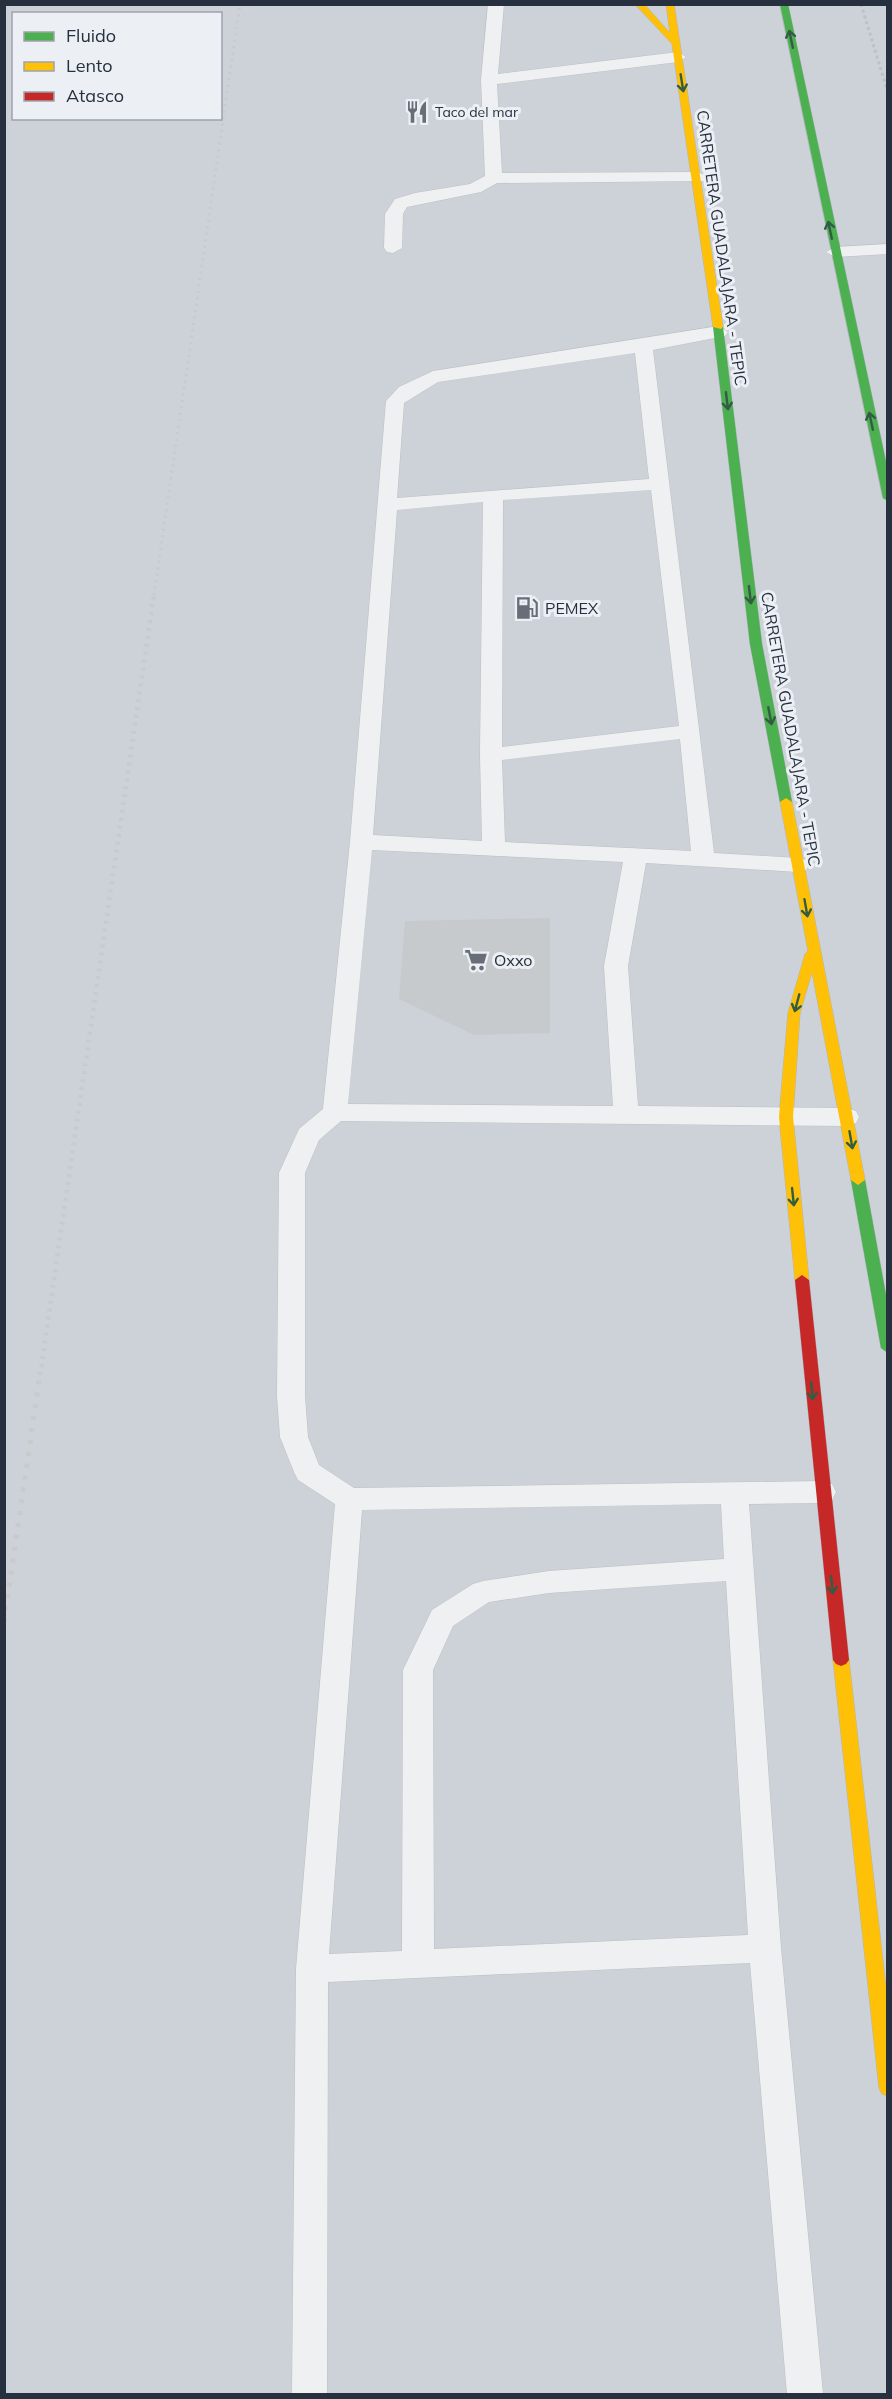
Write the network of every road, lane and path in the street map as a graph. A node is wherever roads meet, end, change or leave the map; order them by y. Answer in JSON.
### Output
{"nodes":[{"id":1,"x":496,"y":4,"type":"edge"},
{"id":2,"x":639,"y":4,"type":"edge"},
{"id":3,"x":670,"y":4,"type":"edge"},
{"id":4,"x":784,"y":4,"type":"edge"},
{"id":5,"x":861,"y":4,"type":"edge"},
{"id":6,"x":677,"y":51,"type":"junction"},
{"id":7,"x":489,"y":80,"type":"junction"},
{"id":8,"x":888,"y":93,"type":"edge"},
{"id":9,"x":698,"y":177,"type":"junction"},
{"id":10,"x":494,"y":178,"type":"junction"},
{"id":11,"x":393,"y":248,"type":"dead end"},
{"id":12,"x":888,"y":249,"type":"edge"},
{"id":13,"x":835,"y":252,"type":"junction"},
{"id":14,"x":719,"y":332,"type":"junction"},
{"id":15,"x":643,"y":346,"type":"junction"},
{"id":16,"x":660,"y":484,"type":"junction"},
{"id":17,"x":493,"y":495,"type":"junction"},
{"id":18,"x":888,"y":498,"type":"edge"},
{"id":19,"x":387,"y":505,"type":"junction"},
{"id":20,"x":690,"y":731,"type":"junction"},
{"id":21,"x":491,"y":755,"type":"junction"},
{"id":22,"x":362,"y":842,"type":"junction"},
{"id":23,"x":494,"y":848,"type":"junction"},
{"id":24,"x":636,"y":855,"type":"junction"},
{"id":25,"x":703,"y":859,"type":"junction"},
{"id":26,"x":798,"y":865,"type":"junction"},
{"id":27,"x":813,"y":946,"type":"junction"},
{"id":28,"x":335,"y":1112,"type":"junction"},
{"id":29,"x":626,"y":1115,"type":"junction"},
{"id":30,"x":786,"y":1116,"type":"junction"},
{"id":31,"x":847,"y":1117,"type":"junction"},
{"id":32,"x":888,"y":1348,"type":"edge"},
{"id":33,"x":822,"y":1492,"type":"junction"},
{"id":34,"x":734,"y":1493,"type":"junction"},
{"id":35,"x":350,"y":1499,"type":"junction"},
{"id":36,"x":739,"y":1569,"type":"junction"},
{"id":37,"x":765,"y":1948,"type":"junction"},
{"id":38,"x":418,"y":1964,"type":"junction"},
{"id":39,"x":312,"y":1969,"type":"junction"},
{"id":40,"x":888,"y":2088,"type":"edge"},
{"id":41,"x":309,"y":2394,"type":"edge"},
{"id":42,"x":805,"y":2394,"type":"edge"}],
"edges":[{"from":1,"to":7,"type":"lane"},
{"from":2,"to":6,"type":"highway"},
{"from":3,"to":6,"type":"highway","name":"CARRETERA GUADALAJARA - TEPIC"},
{"from":13,"to":4,"type":"highway","one_way":true},
{"from":5,"to":8,"type":"path"},
{"from":6,"to":7,"type":"lane"},
{"from":6,"to":9,"type":"highway","name":"CARRETERA GUADALAJARA - TEPIC","one_way":true},
{"from":7,"to":10,"type":"lane"},
{"from":9,"to":10,"type":"lane"},
{"from":9,"to":14,"type":"highway","name":"CARRETERA GUADALAJARA - TEPIC"},
{"from":10,"to":11,"type":"lane"},
{"from":12,"to":13,"type":"lane"},
{"from":18,"to":13,"type":"highway","one_way":true},
{"from":14,"to":15,"type":"lane"},
{"from":14,"to":26,"type":"highway","name":"CARRETERA GUADALAJARA - TEPIC","one_way":true},
{"from":15,"to":16,"type":"lane"},
{"from":15,"to":19,"type":"lane"},
{"from":16,"to":17,"type":"lane"},
{"from":16,"to":20,"type":"lane"},
{"from":17,"to":19,"type":"lane"},
{"from":17,"to":21,"type":"lane"},
{"from":19,"to":22,"type":"lane"},
{"from":20,"to":21,"type":"lane"},
{"from":20,"to":25,"type":"lane"},
{"from":21,"to":23,"type":"lane"},
{"from":22,"to":23,"type":"lane"},
{"from":22,"to":28,"type":"lane"},
{"from":23,"to":24,"type":"lane"},
{"from":24,"to":25,"type":"lane"},
{"from":24,"to":29,"type":"lane"},
{"from":25,"to":26,"type":"lane"},
{"from":26,"to":27,"type":"highway","name":"CARRETERA GUADALAJARA - TEPIC","one_way":true},
{"from":27,"to":30,"type":"highway","one_way":true},
{"from":27,"to":31,"type":"highway","name":"CARRETERA GUADALAJARA - TEPIC"},
{"from":28,"to":29,"type":"lane"},
{"from":28,"to":35,"type":"lane"},
{"from":29,"to":30,"type":"lane"},
{"from":30,"to":31,"type":"lane"},
{"from":30,"to":33,"type":"highway","one_way":true},
{"from":31,"to":32,"type":"highway","name":"CARRETERA GUADALAJARA - TEPIC","one_way":true},
{"from":33,"to":34,"type":"lane"},
{"from":33,"to":40,"type":"highway","one_way":true},
{"from":34,"to":35,"type":"lane"},
{"from":34,"to":36,"type":"lane"},
{"from":35,"to":39,"type":"lane"},
{"from":36,"to":37,"type":"lane"},
{"from":36,"to":38,"type":"lane"},
{"from":37,"to":38,"type":"lane"},
{"from":37,"to":42,"type":"lane"},
{"from":38,"to":39,"type":"lane"},
{"from":39,"to":41,"type":"lane"}]}
